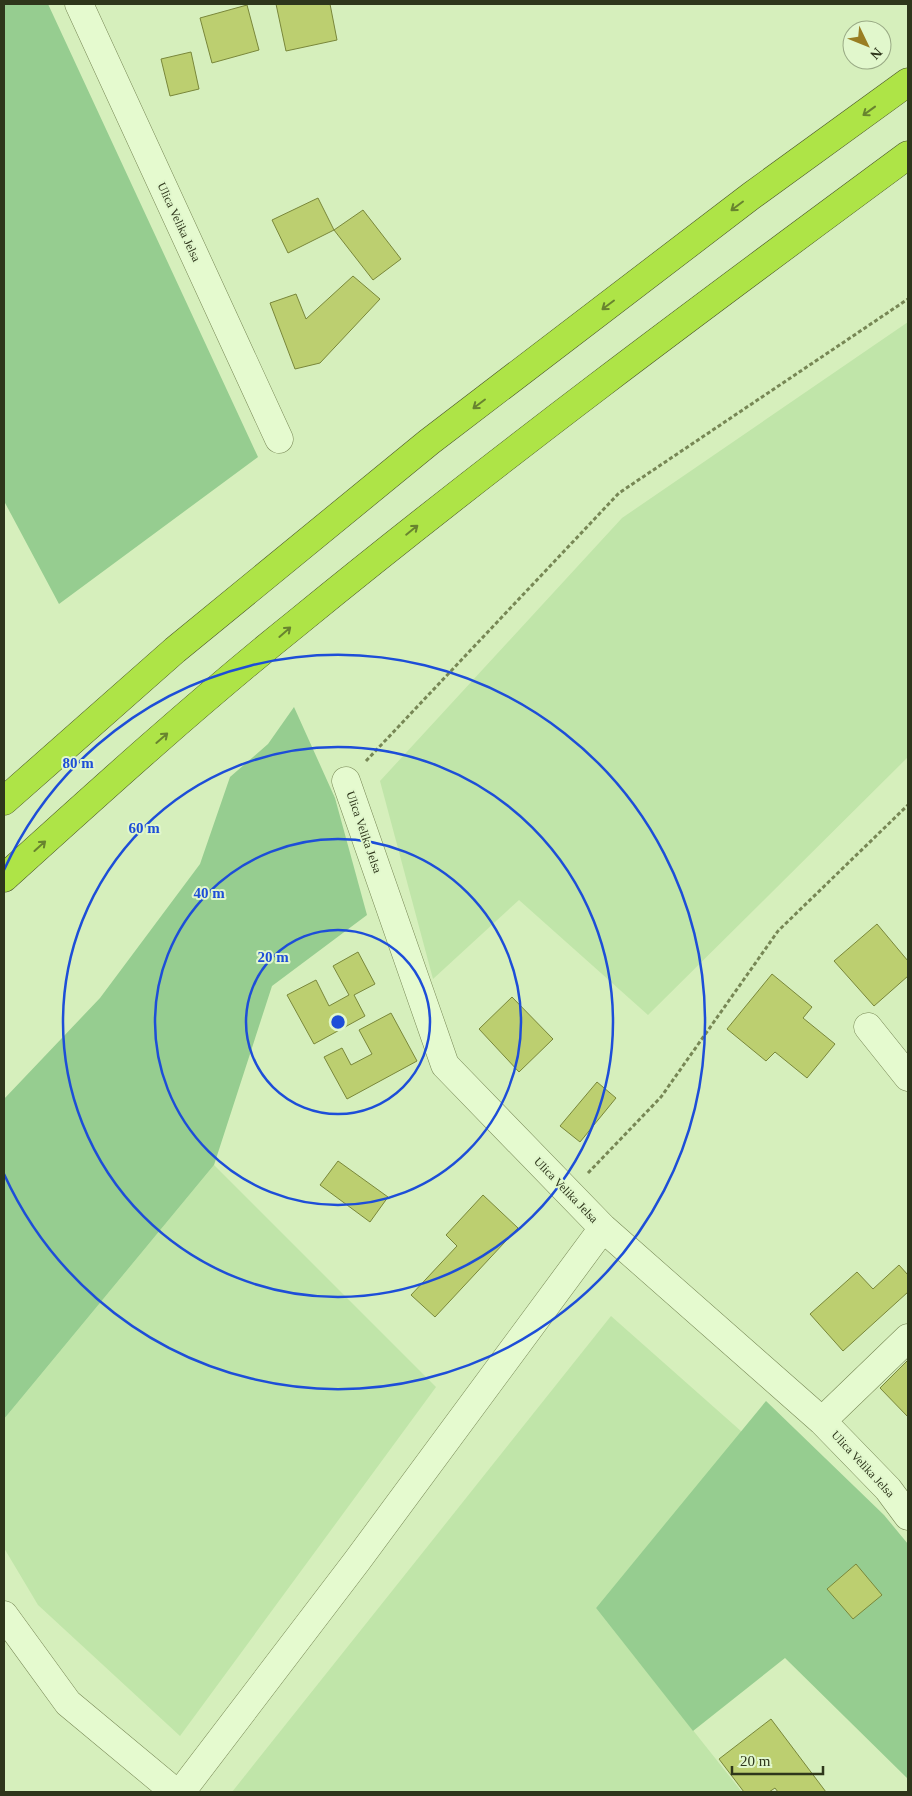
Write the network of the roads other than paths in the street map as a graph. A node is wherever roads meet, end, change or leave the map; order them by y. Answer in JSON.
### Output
{"nodes":[{"id":1,"x":79,"y":4,"type":"edge"},
{"id":2,"x":908,"y":82,"type":"edge"},
{"id":3,"x":908,"y":155,"type":"edge"},
{"id":4,"x":279,"y":440,"type":"dead end"},
{"id":5,"x":346,"y":782,"type":"road end"},
{"id":6,"x":4,"y":801,"type":"edge"},
{"id":7,"x":4,"y":878,"type":"edge"},
{"id":8,"x":868,"y":1027,"type":"dead end"},
{"id":9,"x":908,"y":1077,"type":"edge"},
{"id":10,"x":603,"y":1228,"type":"junction"},
{"id":11,"x":908,"y":1338,"type":"edge"},
{"id":12,"x":822,"y":1422,"type":"junction"},
{"id":13,"x":908,"y":1516,"type":"edge"},
{"id":14,"x":4,"y":1614,"type":"edge"},
{"id":15,"x":176,"y":1792,"type":"edge"},
{"id":16,"x":180,"y":1792,"type":"edge"}],
"edges":[{"from":1,"to":4,"type":"street","name":"Ulica Velika Jelsa"},
{"from":2,"to":6,"type":"highway","one_way":true},
{"from":7,"to":3,"type":"highway","one_way":true},
{"from":5,"to":10,"type":"street","name":"Ulica Velika Jelsa"},
{"from":8,"to":9,"type":"street"},
{"from":10,"to":12,"type":"street","name":"Ulica Velika Jelsa"},
{"from":10,"to":16,"type":"street"},
{"from":11,"to":12,"type":"street"},
{"from":12,"to":13,"type":"street","name":"Ulica Velika Jelsa"},
{"from":14,"to":15,"type":"street"}]}
